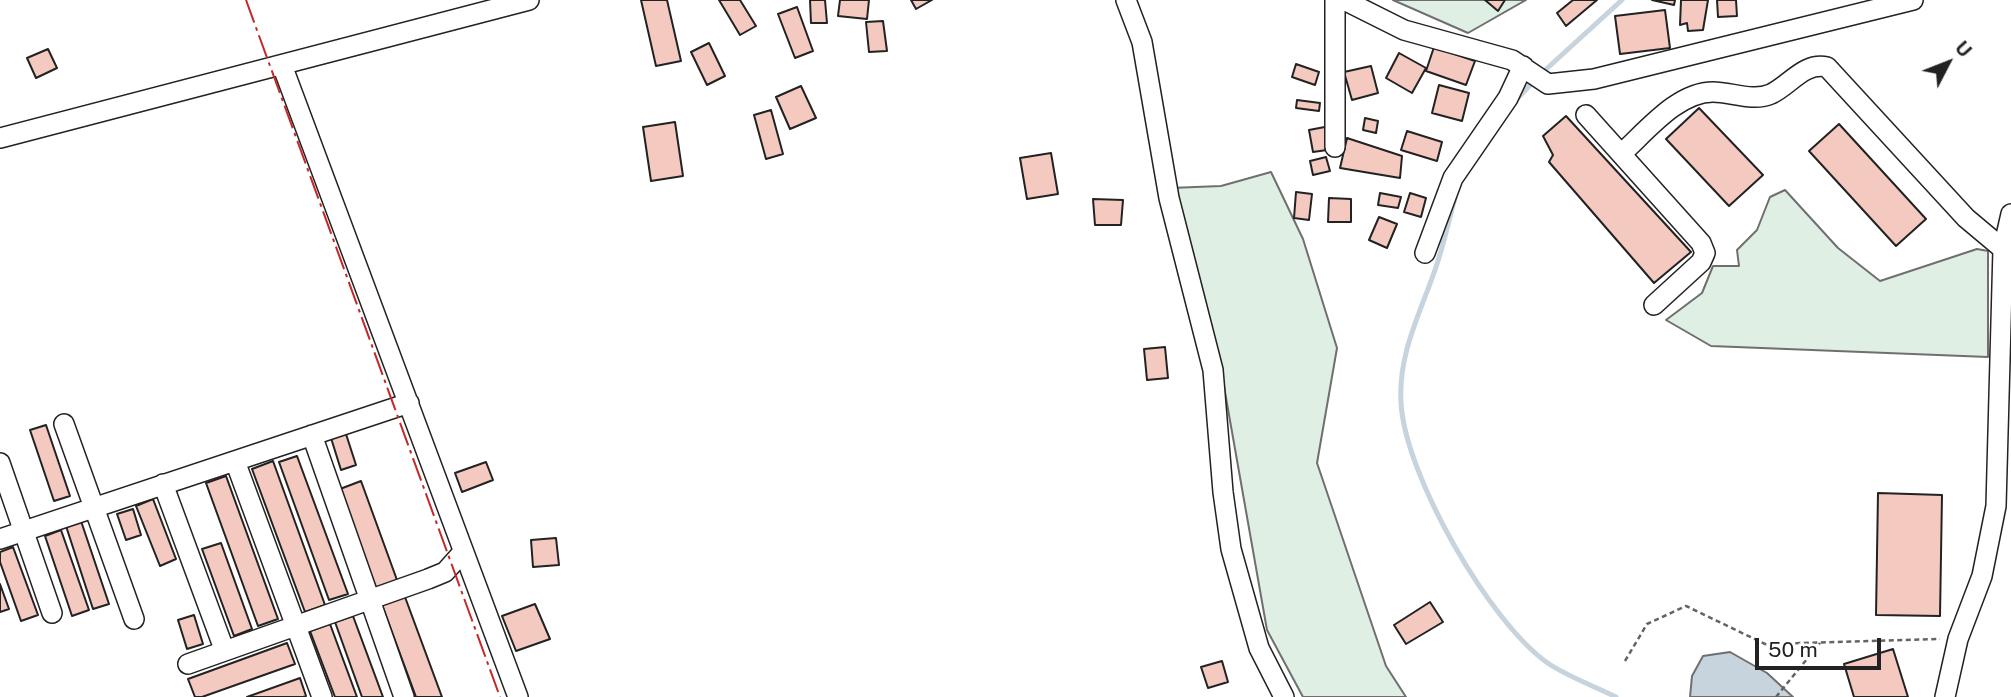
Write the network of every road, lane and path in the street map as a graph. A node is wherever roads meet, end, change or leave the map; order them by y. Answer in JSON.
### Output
{"nodes":[{"id":1,"x":530,"y":0,"type":"edge"},
{"id":2,"x":1335,"y":0,"type":"edge"},
{"id":3,"x":1344,"y":0,"type":"edge"},
{"id":4,"x":1913,"y":0,"type":"edge"},
{"id":5,"x":1125,"y":2,"type":"edge"},
{"id":6,"x":502,"y":3,"type":"edge"},
{"id":7,"x":282,"y":65,"type":"junction"},
{"id":8,"x":1533,"y":74,"type":"junction"},
{"id":9,"x":1586,"y":116,"type":"dead end"},
{"id":10,"x":0,"y":138,"type":"edge"},
{"id":11,"x":1335,"y":146,"type":"dead end"},
{"id":12,"x":1621,"y":154,"type":"junction"},
{"id":13,"x":2011,"y":214,"type":"edge"},
{"id":14,"x":2003,"y":249,"type":"junction"},
{"id":15,"x":1425,"y":253,"type":"dead end"},
{"id":16,"x":1654,"y":305,"type":"dead end"},
{"id":17,"x":2011,"y":375,"type":"edge"},
{"id":18,"x":409,"y":403,"type":"junction"},
{"id":19,"x":64,"y":424,"type":"dead end"},
{"id":20,"x":312,"y":435,"type":"junction"},
{"id":21,"x":235,"y":461,"type":"junction"},
{"id":22,"x":0,"y":463,"type":"edge"},
{"id":23,"x":163,"y":484,"type":"junction"},
{"id":24,"x":94,"y":508,"type":"junction"},
{"id":25,"x":24,"y":531,"type":"junction"},
{"id":26,"x":0,"y":539,"type":"edge"},
{"id":27,"x":462,"y":553,"type":"junction"},
{"id":28,"x":369,"y":601,"type":"junction"},
{"id":29,"x":52,"y":613,"type":"dead end"},
{"id":30,"x":134,"y":619,"type":"dead end"},
{"id":31,"x":296,"y":625,"type":"junction"},
{"id":32,"x":1958,"y":639,"type":"junction"},
{"id":33,"x":1821,"y":642,"type":"junction"},
{"id":34,"x":224,"y":649,"type":"junction"},
{"id":35,"x":1625,"y":661,"type":"dead end"},
{"id":36,"x":188,"y":664,"type":"dead end"},
{"id":37,"x":322,"y":697,"type":"edge"},
{"id":38,"x":404,"y":697,"type":"edge"},
{"id":39,"x":518,"y":697,"type":"edge"},
{"id":40,"x":1284,"y":697,"type":"edge"},
{"id":41,"x":1776,"y":697,"type":"edge"},
{"id":42,"x":1945,"y":697,"type":"edge"},
{"id":43,"x":1958,"y":697,"type":"edge"}],
"edges":[{"from":1,"to":6,"type":"street"},
{"from":2,"to":11,"type":"street"},
{"from":3,"to":8,"type":"street"},
{"from":4,"to":8,"type":"street"},
{"from":5,"to":40,"type":"street"},
{"from":6,"to":7,"type":"street"},
{"from":7,"to":10,"type":"street"},
{"from":7,"to":18,"type":"street"},
{"from":8,"to":15,"type":"street"},
{"from":9,"to":12,"type":"street"},
{"from":12,"to":14,"type":"street"},
{"from":12,"to":16,"type":"street"},
{"from":13,"to":14,"type":"street"},
{"from":14,"to":32,"type":"street"},
{"from":17,"to":43,"type":"street"},
{"from":18,"to":20,"type":"street"},
{"from":18,"to":27,"type":"street"},
{"from":19,"to":24,"type":"street"},
{"from":20,"to":21,"type":"street"},
{"from":20,"to":28,"type":"street"},
{"from":21,"to":23,"type":"street"},
{"from":21,"to":31,"type":"street"},
{"from":22,"to":25,"type":"street"},
{"from":23,"to":24,"type":"street"},
{"from":23,"to":34,"type":"street"},
{"from":24,"to":25,"type":"street"},
{"from":24,"to":30,"type":"street"},
{"from":25,"to":26,"type":"street"},
{"from":25,"to":29,"type":"street"},
{"from":27,"to":28,"type":"street"},
{"from":27,"to":39,"type":"street"},
{"from":28,"to":31,"type":"street"},
{"from":28,"to":38,"type":"street"},
{"from":31,"to":34,"type":"street"},
{"from":31,"to":37,"type":"street"},
{"from":32,"to":33,"type":"path"},
{"from":32,"to":42,"type":"street"},
{"from":33,"to":35,"type":"path"},
{"from":33,"to":41,"type":"path"},
{"from":34,"to":36,"type":"street"}]}
